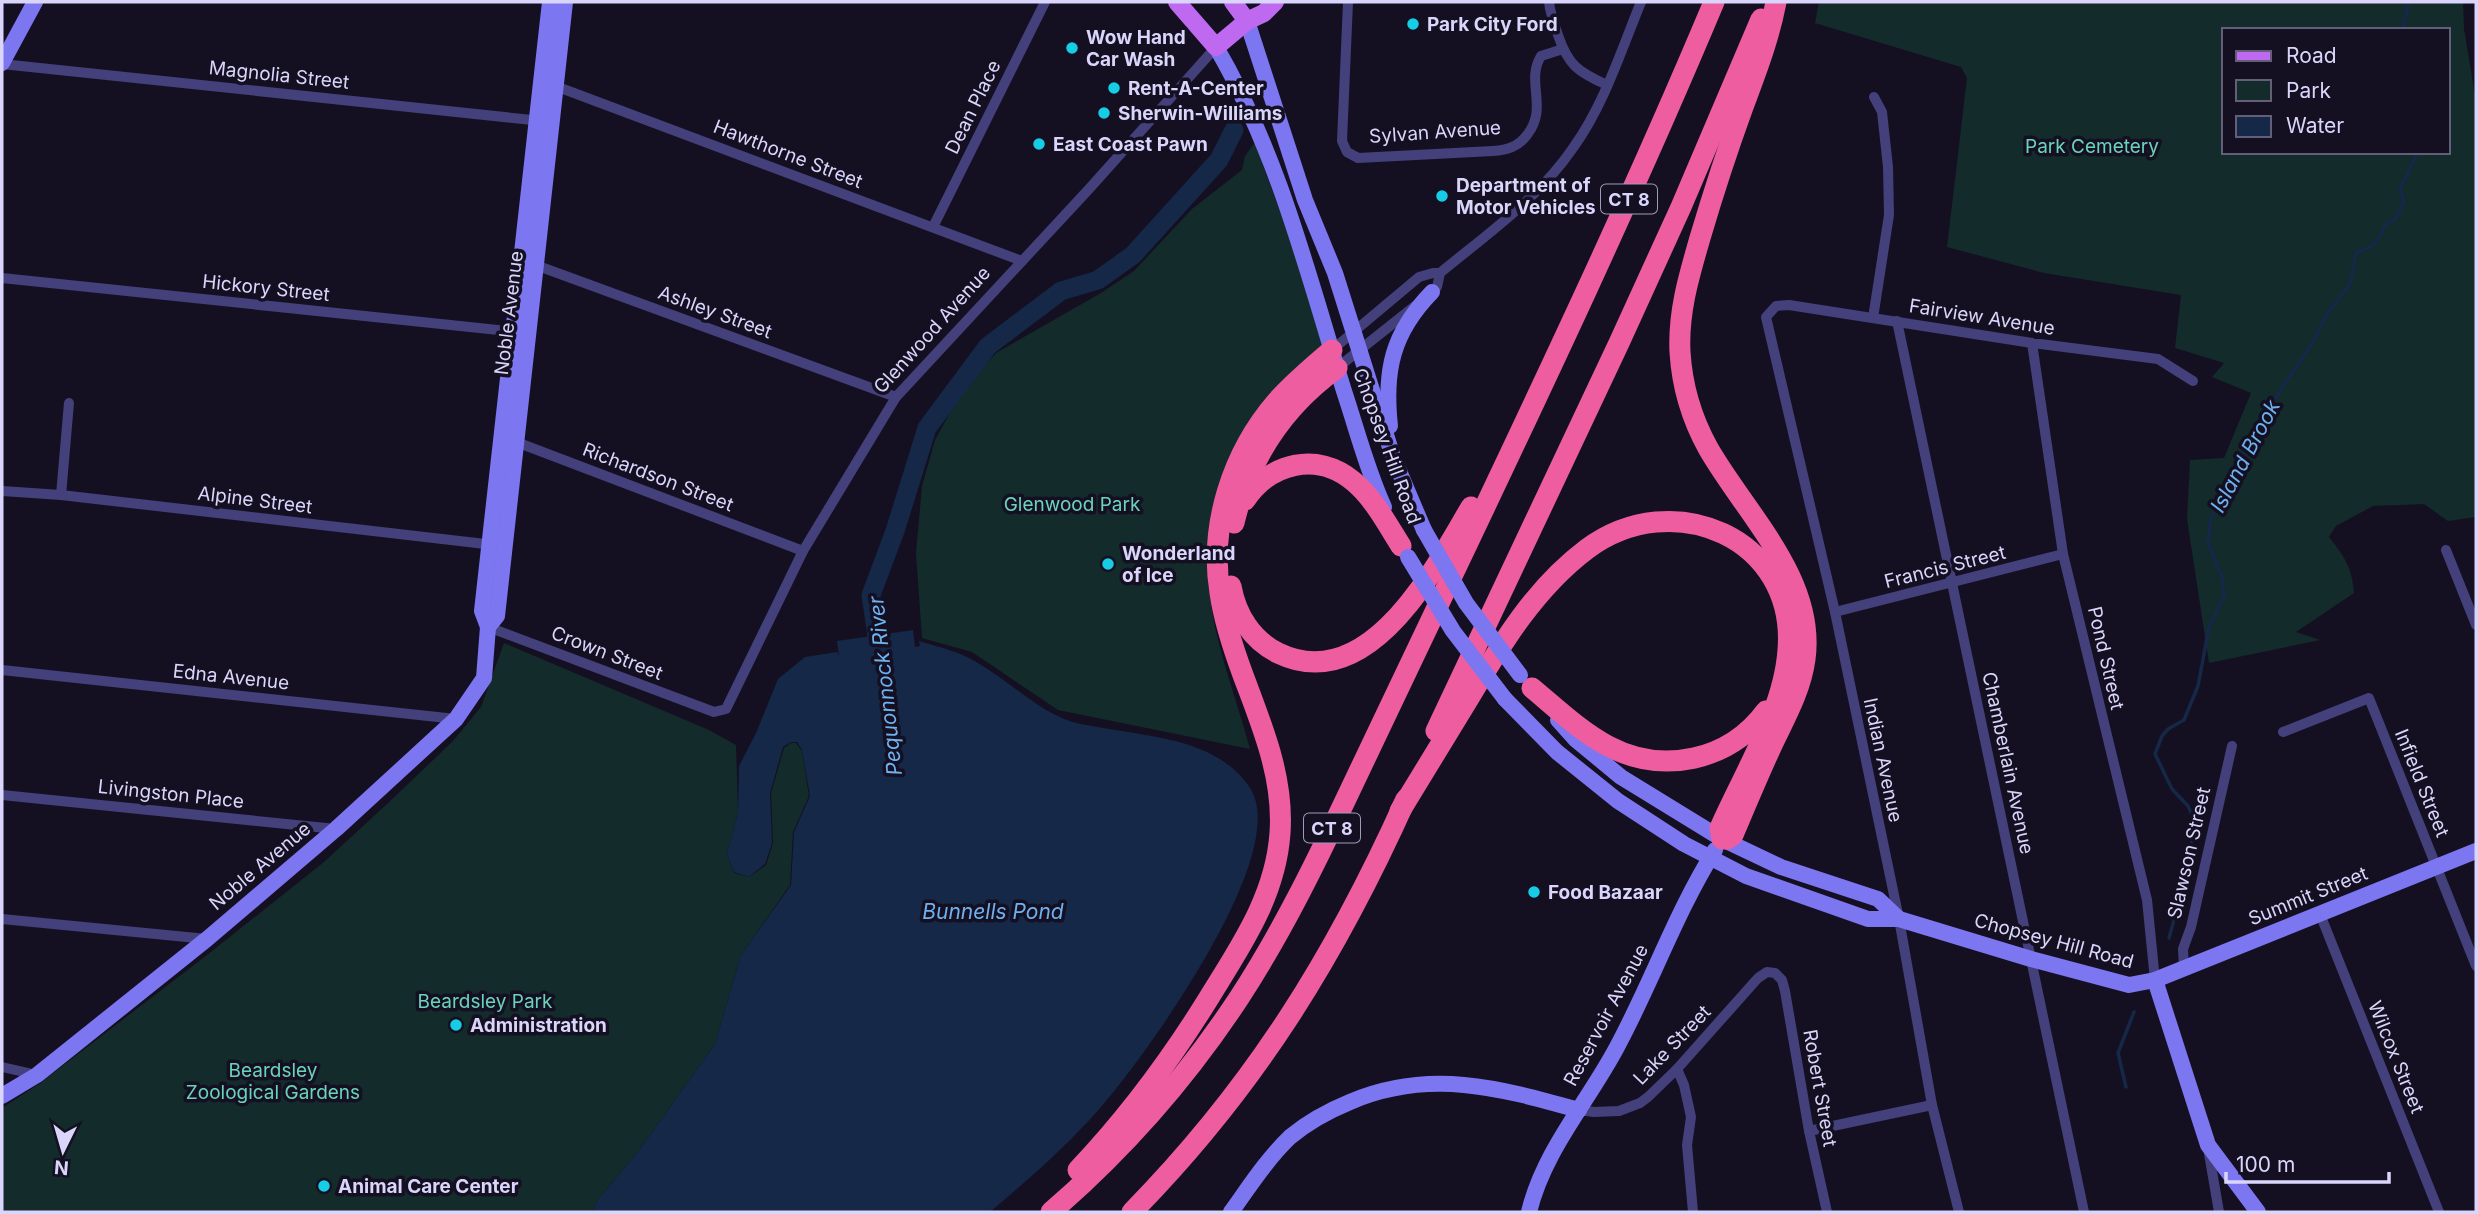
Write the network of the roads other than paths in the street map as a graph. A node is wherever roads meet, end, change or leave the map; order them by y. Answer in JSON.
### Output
{"nodes":[{"id":1,"x":35,"y":2,"type":"edge"},
{"id":2,"x":550,"y":2,"type":"edge"},
{"id":3,"x":565,"y":2,"type":"edge"},
{"id":4,"x":1045,"y":2,"type":"edge"},
{"id":5,"x":1177,"y":2,"type":"edge"},
{"id":6,"x":1233,"y":2,"type":"edge"},
{"id":7,"x":1253,"y":2,"type":"edge"},
{"id":8,"x":1275,"y":2,"type":"edge"},
{"id":9,"x":1348,"y":2,"type":"edge"},
{"id":10,"x":1549,"y":2,"type":"edge"},
{"id":11,"x":1641,"y":2,"type":"edge"},
{"id":12,"x":1714,"y":2,"type":"edge"},
{"id":13,"x":1768,"y":2,"type":"edge"},
{"id":14,"x":1776,"y":2,"type":"edge"},
{"id":15,"x":1247,"y":21,"type":"junction"},
{"id":16,"x":1216,"y":47,"type":"junction"},
{"id":17,"x":1563,"y":50,"type":"junction"},
{"id":18,"x":2,"y":64,"type":"edge"},
{"id":19,"x":548,"y":83,"type":"junction"},
{"id":20,"x":1607,"y":85,"type":"junction"},
{"id":21,"x":1874,"y":97,"type":"dead end"},
{"id":22,"x":545,"y":121,"type":"junction"},
{"id":23,"x":933,"y":227,"type":"junction"},
{"id":24,"x":1023,"y":261,"type":"junction"},
{"id":25,"x":529,"y":263,"type":"junction"},
{"id":26,"x":1440,"y":273,"type":"junction"},
{"id":27,"x":2,"y":278,"type":"edge"},
{"id":28,"x":1432,"y":292,"type":"junction"},
{"id":29,"x":1766,"y":317,"type":"joint"},
{"id":30,"x":1873,"y":318,"type":"junction"},
{"id":31,"x":1897,"y":321,"type":"junction"},
{"id":32,"x":521,"y":332,"type":"junction"},
{"id":33,"x":1353,"y":332,"type":"junction"},
{"id":34,"x":2032,"y":343,"type":"junction"},
{"id":35,"x":1359,"y":352,"type":"junction"},
{"id":36,"x":1334,"y":359,"type":"junction"},
{"id":37,"x":2193,"y":381,"type":"dead end"},
{"id":38,"x":1539,"y":394,"type":"junction"},
{"id":39,"x":896,"y":397,"type":"junction"},
{"id":40,"x":69,"y":403,"type":"dead end"},
{"id":41,"x":508,"y":439,"type":"junction"},
{"id":42,"x":1393,"y":457,"type":"junction"},
{"id":43,"x":2,"y":491,"type":"edge"},
{"id":44,"x":61,"y":495,"type":"junction"},
{"id":45,"x":1231,"y":534,"type":"junction"},
{"id":46,"x":497,"y":546,"type":"junction"},
{"id":47,"x":2446,"y":550,"type":"dead end"},
{"id":48,"x":803,"y":551,"type":"junction"},
{"id":49,"x":1404,"y":552,"type":"junction"},
{"id":50,"x":2063,"y":554,"type":"junction"},
{"id":51,"x":1954,"y":583,"type":"junction"},
{"id":52,"x":1835,"y":612,"type":"junction"},
{"id":53,"x":2476,"y":625,"type":"edge"},
{"id":54,"x":488,"y":626,"type":"junction"},
{"id":55,"x":1786,"y":665,"type":"junction"},
{"id":56,"x":2,"y":670,"type":"edge"},
{"id":57,"x":1526,"y":681,"type":"junction"},
{"id":58,"x":714,"y":712,"type":"joint"},
{"id":59,"x":456,"y":719,"type":"junction"},
{"id":60,"x":2283,"y":732,"type":"dead end"},
{"id":61,"x":2232,"y":746,"type":"dead end"},
{"id":62,"x":2,"y":795,"type":"edge"},
{"id":63,"x":1400,"y":811,"type":"junction"},
{"id":64,"x":336,"y":829,"type":"junction"},
{"id":65,"x":1722,"y":839,"type":"junction"},
{"id":66,"x":2476,"y":851,"type":"edge"},
{"id":67,"x":1709,"y":858,"type":"junction"},
{"id":68,"x":2436,"y":867,"type":"junction"},
{"id":69,"x":2320,"y":914,"type":"junction"},
{"id":70,"x":2,"y":919,"type":"edge"},
{"id":71,"x":1899,"y":919,"type":"junction"},
{"id":72,"x":207,"y":939,"type":"junction"},
{"id":73,"x":2031,"y":959,"type":"junction"},
{"id":74,"x":2476,"y":966,"type":"edge"},
{"id":75,"x":2184,"y":968,"type":"junction"},
{"id":76,"x":1775,"y":973,"type":"joint"},
{"id":77,"x":2155,"y":980,"type":"junction"},
{"id":78,"x":2,"y":1067,"type":"edge"},
{"id":79,"x":1677,"y":1069,"type":"junction"},
{"id":80,"x":37,"y":1075,"type":"junction"},
{"id":81,"x":2,"y":1096,"type":"edge"},
{"id":82,"x":1933,"y":1105,"type":"junction"},
{"id":83,"x":1579,"y":1110,"type":"junction"},
{"id":84,"x":1809,"y":1130,"type":"junction"},
{"id":85,"x":2208,"y":1145,"type":"junction"},
{"id":86,"x":1037,"y":1212,"type":"edge"},
{"id":87,"x":1051,"y":1212,"type":"edge"},
{"id":88,"x":1132,"y":1212,"type":"edge"},
{"id":89,"x":1231,"y":1212,"type":"edge"},
{"id":90,"x":1529,"y":1212,"type":"edge"},
{"id":91,"x":1693,"y":1212,"type":"edge"},
{"id":92,"x":1827,"y":1212,"type":"edge"},
{"id":93,"x":1959,"y":1212,"type":"edge"},
{"id":94,"x":2084,"y":1212,"type":"edge"},
{"id":95,"x":2220,"y":1212,"type":"edge"},
{"id":96,"x":2258,"y":1212,"type":"edge"},
{"id":97,"x":2439,"y":1212,"type":"edge"}],
"edges":[{"from":1,"to":18,"type":"main road"},
{"from":2,"to":19,"type":"main road","name":"Noble Avenue"},
{"from":3,"to":19,"type":"main road","name":"Noble Avenue"},
{"from":4,"to":23,"type":"street","name":"Dean Place"},
{"from":5,"to":16,"type":"main road","name":"Chopsey Hill Road"},
{"from":6,"to":15,"type":"main road","name":"Chopsey Hill Road"},
{"from":7,"to":15,"type":"main road"},
{"from":8,"to":15,"type":"main road","name":"Glenwood Avenue"},
{"from":9,"to":17,"type":"street","name":"Sylvan Avenue"},
{"from":10,"to":17,"type":"street"},
{"from":11,"to":20,"type":"street"},
{"from":12,"to":38,"type":"highway","number":"CT 8"},
{"from":13,"to":63,"type":"highway","number":"CT 8"},
{"from":14,"to":65,"type":"highway"},
{"from":15,"to":16,"type":"main road","name":"Glenwood Avenue"},
{"from":15,"to":33,"type":"main road","name":"Chopsey Hill Road"},
{"from":16,"to":24,"type":"street","name":"Glenwood Avenue"},
{"from":16,"to":36,"type":"main road","name":"Chopsey Hill Road"},
{"from":17,"to":20,"type":"street"},
{"from":18,"to":22,"type":"street","name":"Magnolia Street"},
{"from":19,"to":22,"type":"main road","name":"Noble Avenue"},
{"from":19,"to":23,"type":"street","name":"Hawthorne Street"},
{"from":20,"to":26,"type":"street"},
{"from":21,"to":30,"type":"street"},
{"from":22,"to":25,"type":"main road","name":"Noble Avenue"},
{"from":23,"to":24,"type":"street","name":"Hawthorne Street"},
{"from":24,"to":39,"type":"street","name":"Glenwood Avenue"},
{"from":25,"to":32,"type":"main road","name":"Noble Avenue"},
{"from":25,"to":39,"type":"street","name":"Ashley Street"},
{"from":26,"to":28,"type":"street"},
{"from":26,"to":33,"type":"street"},
{"from":27,"to":32,"type":"street","name":"Hickory Street"},
{"from":28,"to":35,"type":"street"},
{"from":28,"to":42,"type":"main road"},
{"from":29,"to":30,"type":"street","name":"Fairview Avenue"},
{"from":29,"to":52,"type":"street","name":"Indian Avenue"},
{"from":30,"to":31,"type":"street","name":"Fairview Avenue"},
{"from":31,"to":34,"type":"street","name":"Fairview Avenue"},
{"from":31,"to":51,"type":"street","name":"Chamberlain Avenue"},
{"from":32,"to":41,"type":"main road","name":"Noble Avenue"},
{"from":33,"to":35,"type":"main road","name":"Chopsey Hill Road"},
{"from":33,"to":36,"type":"street"},
{"from":34,"to":37,"type":"street","name":"Fairview Avenue"},
{"from":34,"to":50,"type":"street","name":"Pond Street"},
{"from":35,"to":36,"type":"street"},
{"from":35,"to":42,"type":"main road","name":"Chopsey Hill Road"},
{"from":36,"to":45,"type":"highway"},
{"from":36,"to":49,"type":"main road","name":"Chopsey Hill Road"},
{"from":36,"to":86,"type":"highway"},
{"from":38,"to":45,"type":"highway"},
{"from":38,"to":87,"type":"highway","number":"CT 8"},
{"from":39,"to":48,"type":"street","name":"Glenwood Avenue"},
{"from":40,"to":44,"type":"street"},
{"from":41,"to":46,"type":"main road","name":"Noble Avenue"},
{"from":41,"to":48,"type":"street","name":"Richardson Street"},
{"from":42,"to":57,"type":"main road","name":"Chopsey Hill Road","bridge":true},
{"from":43,"to":44,"type":"street","name":"Alpine Street"},
{"from":44,"to":46,"type":"street","name":"Alpine Street"},
{"from":45,"to":49,"type":"highway"},
{"from":46,"to":54,"type":"main road","name":"Noble Avenue"},
{"from":47,"to":53,"type":"street"},
{"from":48,"to":58,"type":"street","name":"Glenwood Avenue"},
{"from":49,"to":67,"type":"main road","name":"Chopsey Hill Road","bridge":true},
{"from":50,"to":51,"type":"street","name":"Francis Street"},
{"from":50,"to":77,"type":"street","name":"Pond Street"},
{"from":51,"to":52,"type":"street","name":"Francis Street"},
{"from":51,"to":73,"type":"street","name":"Chamberlain Avenue"},
{"from":52,"to":71,"type":"street","name":"Indian Avenue"},
{"from":54,"to":58,"type":"street","name":"Crown Street"},
{"from":54,"to":59,"type":"main road","name":"Noble Avenue"},
{"from":55,"to":57,"type":"highway"},
{"from":55,"to":63,"type":"highway"},
{"from":55,"to":65,"type":"highway"},
{"from":56,"to":59,"type":"street","name":"Edna Avenue"},
{"from":57,"to":65,"type":"main road","name":"Chopsey Hill Road"},
{"from":59,"to":64,"type":"main road","name":"Noble Avenue"},
{"from":60,"to":68,"type":"street","name":"Infield Street"},
{"from":61,"to":75,"type":"street","name":"Slawson Street"},
{"from":62,"to":64,"type":"street","name":"Livingston Place"},
{"from":63,"to":88,"type":"highway","number":"CT 8"},
{"from":64,"to":72,"type":"main road","name":"Noble Avenue"},
{"from":65,"to":67,"type":"main road","name":"Reservoir Avenue"},
{"from":65,"to":71,"type":"main road","name":"Chopsey Hill Road"},
{"from":66,"to":68,"type":"main road","name":"Summit Street"},
{"from":67,"to":71,"type":"main road","name":"Chopsey Hill Road"},
{"from":67,"to":83,"type":"main road","name":"Reservoir Avenue"},
{"from":68,"to":69,"type":"main road","name":"Summit Street"},
{"from":68,"to":74,"type":"street","name":"Infield Street"},
{"from":69,"to":75,"type":"main road","name":"Summit Street"},
{"from":69,"to":97,"type":"street","name":"Wilcox Street"},
{"from":70,"to":72,"type":"street"},
{"from":71,"to":73,"type":"main road","name":"Chopsey Hill Road"},
{"from":71,"to":82,"type":"street","name":"Indian Avenue"},
{"from":72,"to":80,"type":"main road","name":"Noble Avenue"},
{"from":73,"to":77,"type":"main road","name":"Chopsey Hill Road"},
{"from":73,"to":94,"type":"street","name":"Chamberlain Avenue"},
{"from":75,"to":77,"type":"main road","name":"Summit Street"},
{"from":76,"to":79,"type":"street","name":"Lake Street"},
{"from":76,"to":84,"type":"street","name":"Robert Street"},
{"from":77,"to":85,"type":"main road","name":"Chopsey Hill Road"},
{"from":78,"to":80,"type":"street"},
{"from":79,"to":83,"type":"street","name":"Lake Street"},
{"from":79,"to":91,"type":"street"},
{"from":80,"to":81,"type":"main road","name":"Noble Avenue"},
{"from":82,"to":84,"type":"street"},
{"from":82,"to":93,"type":"street","name":"Indian Avenue"},
{"from":83,"to":89,"type":"main road"},
{"from":83,"to":90,"type":"main road","name":"Reservoir Avenue"},
{"from":84,"to":92,"type":"street","name":"Robert Street"},
{"from":85,"to":95,"type":"street"},
{"from":85,"to":96,"type":"main road","name":"Chopsey Hill Road"}]}
